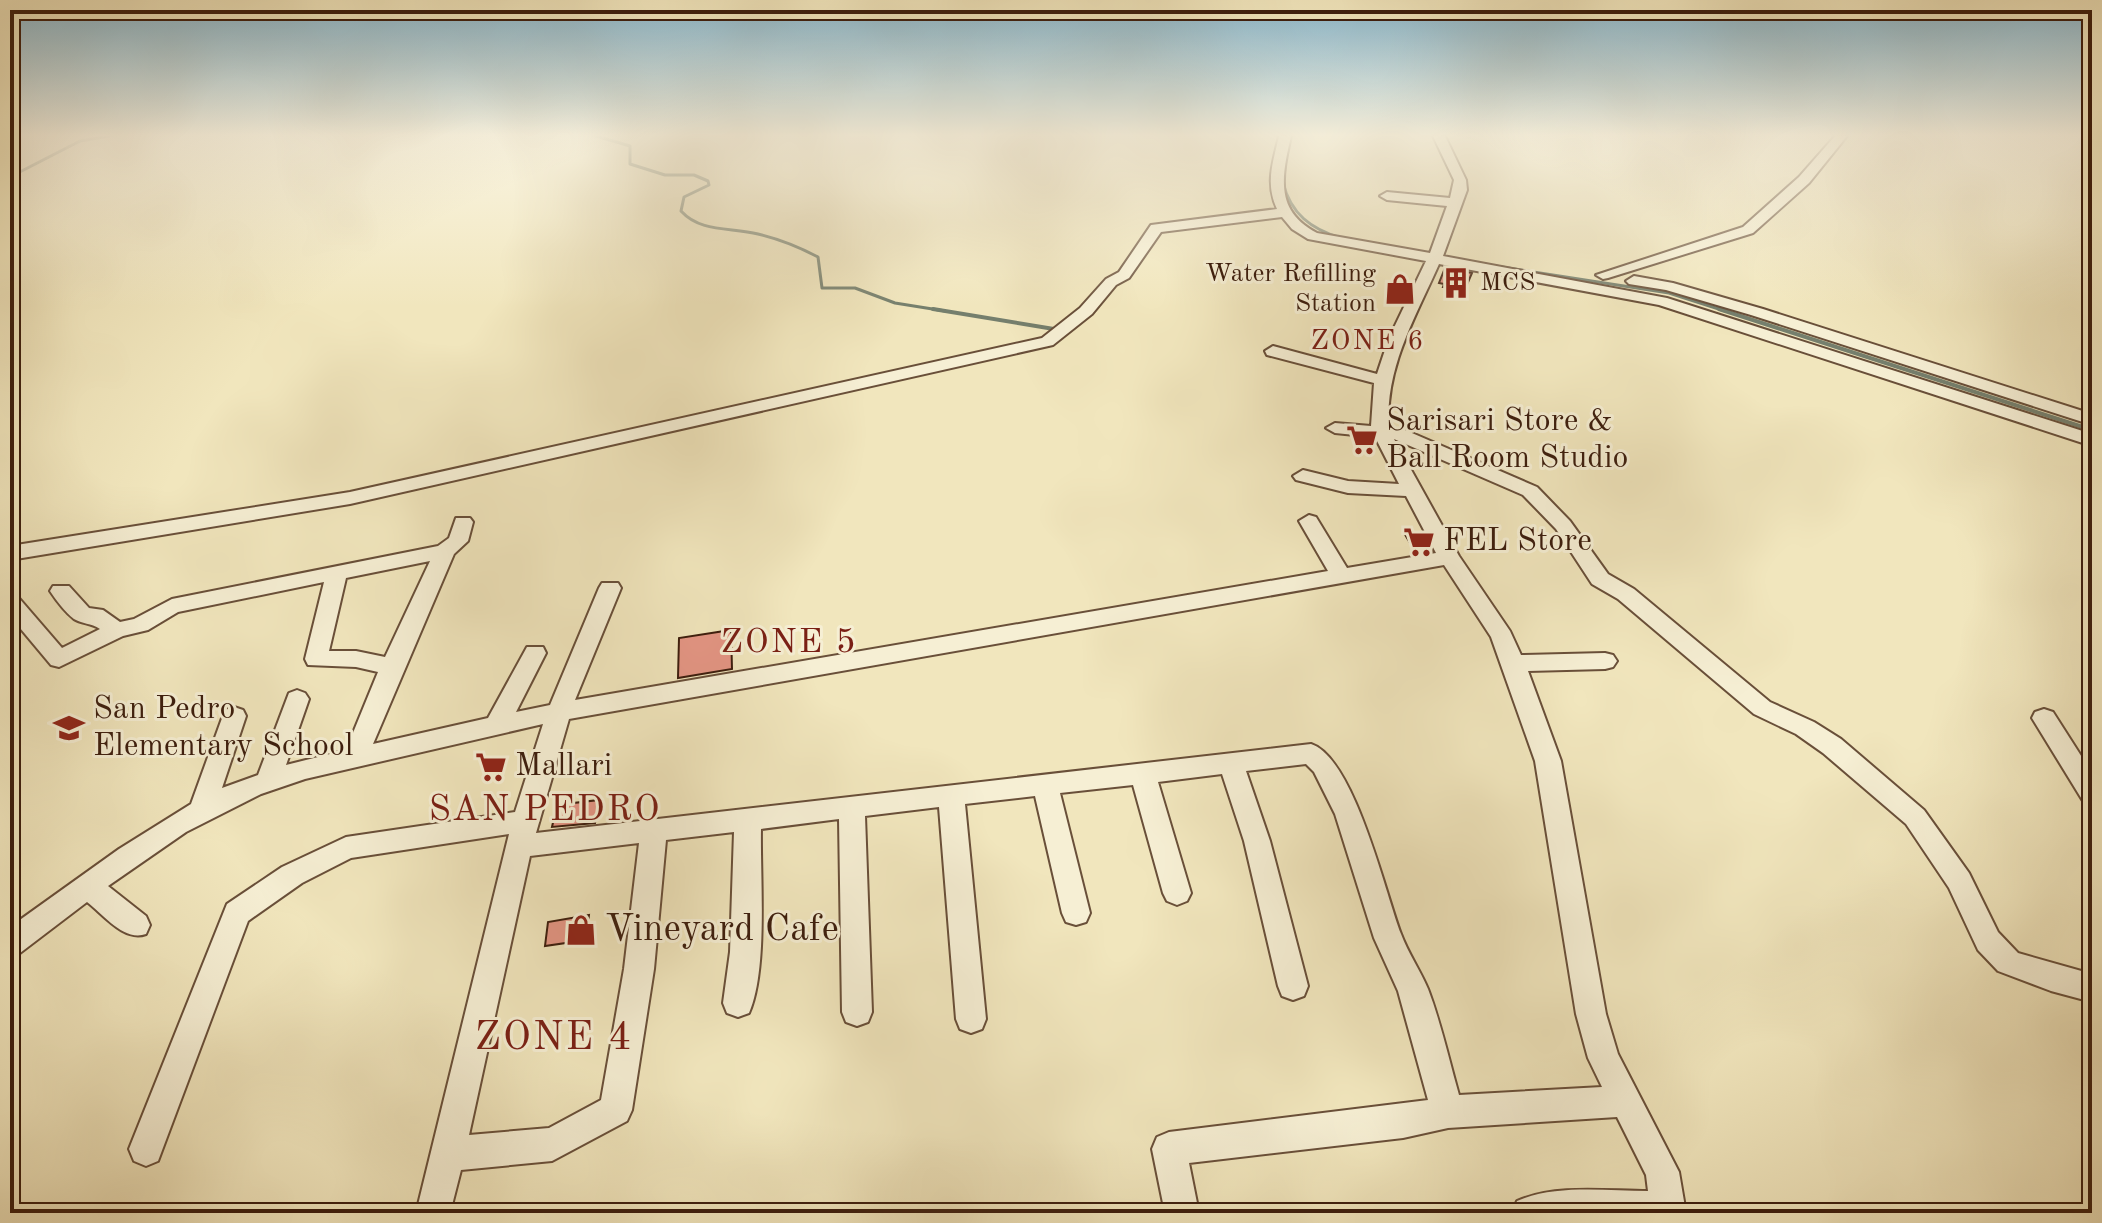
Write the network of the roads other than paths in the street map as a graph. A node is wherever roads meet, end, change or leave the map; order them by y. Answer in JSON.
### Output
{"nodes":[{"id":1,"x":1279,"y":193,"type":"edge"},
{"id":2,"x":1457,"y":193,"type":"edge"},
{"id":3,"x":1789,"y":193,"type":"edge"},
{"id":4,"x":1387,"y":196,"type":"dead end"},
{"id":5,"x":1455,"y":203,"type":"junction"},
{"id":6,"x":1287,"y":212,"type":"junction"},
{"id":7,"x":1324,"y":224,"type":"dead end"},
{"id":8,"x":1436,"y":255,"type":"junction"},
{"id":9,"x":1603,"y":275,"type":"junction"},
{"id":10,"x":1273,"y":351,"type":"dead end"},
{"id":11,"x":1328,"y":368,"type":"junction"},
{"id":12,"x":1383,"y":380,"type":"junction"},
{"id":13,"x":1322,"y":386,"type":"dead end"},
{"id":14,"x":2092,"y":420,"type":"edge"},
{"id":15,"x":1335,"y":428,"type":"dead end"},
{"id":16,"x":1380,"y":430,"type":"junction"},
{"id":17,"x":2092,"y":440,"type":"edge"},
{"id":18,"x":1303,"y":476,"type":"dead end"},
{"id":19,"x":1411,"y":490,"type":"junction"},
{"id":20,"x":1309,"y":521,"type":"dead end"},
{"id":21,"x":463,"y":522,"type":"dead end"},
{"id":22,"x":445,"y":551,"type":"junction"},
{"id":23,"x":10,"y":553,"type":"edge"},
{"id":24,"x":1449,"y":557,"type":"junction"},
{"id":25,"x":336,"y":576,"type":"junction"},
{"id":26,"x":1341,"y":576,"type":"junction"},
{"id":27,"x":610,"y":588,"type":"dead end"},
{"id":28,"x":61,"y":591,"type":"dead end"},
{"id":29,"x":10,"y":602,"type":"edge"},
{"id":30,"x":117,"y":630,"type":"junction"},
{"id":31,"x":535,"y":653,"type":"dead end"},
{"id":32,"x":1605,"y":661,"type":"dead end"},
{"id":33,"x":1513,"y":663,"type":"junction"},
{"id":34,"x":392,"y":667,"type":"junction"},
{"id":35,"x":297,"y":699,"type":"dead end"},
{"id":36,"x":557,"y":712,"type":"junction"},
{"id":37,"x":234,"y":716,"type":"dead end"},
{"id":38,"x":2044,"y":718,"type":"dead end"},
{"id":39,"x":497,"y":725,"type":"junction"},
{"id":40,"x":356,"y":756,"type":"junction"},
{"id":41,"x":1231,"y":763,"type":"junction"},
{"id":42,"x":1143,"y":774,"type":"junction"},
{"id":43,"x":268,"y":781,"type":"junction"},
{"id":44,"x":1045,"y":786,"type":"junction"},
{"id":45,"x":2092,"y":794,"type":"edge"},
{"id":46,"x":951,"y":797,"type":"junction"},
{"id":47,"x":852,"y":809,"type":"junction"},
{"id":48,"x":202,"y":810,"type":"junction"},
{"id":49,"x":748,"y":819,"type":"junction"},
{"id":50,"x":654,"y":829,"type":"junction"},
{"id":51,"x":523,"y":833,"type":"junction"},
{"id":52,"x":88,"y":886,"type":"junction"},
{"id":53,"x":1177,"y":893,"type":"dead end"},
{"id":54,"x":1076,"y":913,"type":"dead end"},
{"id":55,"x":136,"y":925,"type":"dead end"},
{"id":56,"x":10,"y":944,"type":"edge"},
{"id":57,"x":1293,"y":986,"type":"dead end"},
{"id":58,"x":2092,"y":988,"type":"edge"},
{"id":59,"x":738,"y":1003,"type":"dead end"},
{"id":60,"x":857,"y":1012,"type":"dead end"},
{"id":61,"x":971,"y":1019,"type":"dead end"},
{"id":62,"x":1624,"y":1101,"type":"junction"},
{"id":63,"x":1448,"y":1112,"type":"junction"},
{"id":64,"x":146,"y":1149,"type":"dead end"},
{"id":65,"x":449,"y":1154,"type":"junction"},
{"id":66,"x":1668,"y":1210,"type":"edge"},
{"id":67,"x":433,"y":1213,"type":"edge"},
{"id":68,"x":1182,"y":1213,"type":"edge"},
{"id":69,"x":1529,"y":1213,"type":"edge"}],
"edges":[{"from":1,"to":6,"type":"street"},
{"from":2,"to":5,"type":"street"},
{"from":3,"to":9,"type":"street"},
{"from":4,"to":5,"type":"street"},
{"from":5,"to":8,"type":"street"},
{"from":6,"to":8,"type":"street"},
{"from":6,"to":23,"type":"street"},
{"from":7,"to":8,"type":"street"},
{"from":8,"to":9,"type":"street"},
{"from":8,"to":12,"type":"street"},
{"from":8,"to":17,"type":"street"},
{"from":9,"to":14,"type":"street"},
{"from":10,"to":11,"type":"street"},
{"from":11,"to":12,"type":"street"},
{"from":11,"to":13,"type":"street"},
{"from":12,"to":16,"type":"street"},
{"from":15,"to":16,"type":"street"},
{"from":16,"to":19,"type":"street"},
{"from":16,"to":58,"type":"street"},
{"from":18,"to":19,"type":"street"},
{"from":19,"to":24,"type":"street"},
{"from":20,"to":26,"type":"street"},
{"from":21,"to":22,"type":"street"},
{"from":22,"to":25,"type":"street"},
{"from":22,"to":34,"type":"street"},
{"from":24,"to":26,"type":"street"},
{"from":24,"to":33,"type":"street"},
{"from":25,"to":30,"type":"street"},
{"from":25,"to":34,"type":"street"},
{"from":26,"to":36,"type":"street"},
{"from":27,"to":36,"type":"street"},
{"from":28,"to":30,"type":"street"},
{"from":29,"to":30,"type":"street"},
{"from":31,"to":39,"type":"street"},
{"from":32,"to":33,"type":"street"},
{"from":33,"to":62,"type":"street"},
{"from":34,"to":40,"type":"street"},
{"from":35,"to":43,"type":"street"},
{"from":36,"to":39,"type":"street"},
{"from":36,"to":51,"type":"street"},
{"from":37,"to":48,"type":"street"},
{"from":38,"to":45,"type":"street"},
{"from":39,"to":40,"type":"street"},
{"from":40,"to":43,"type":"street"},
{"from":41,"to":42,"type":"street"},
{"from":41,"to":57,"type":"street"},
{"from":41,"to":63,"type":"street"},
{"from":42,"to":44,"type":"street"},
{"from":42,"to":53,"type":"street"},
{"from":43,"to":48,"type":"street"},
{"from":44,"to":46,"type":"street"},
{"from":44,"to":54,"type":"street"},
{"from":46,"to":47,"type":"street"},
{"from":46,"to":61,"type":"street"},
{"from":47,"to":49,"type":"street"},
{"from":47,"to":60,"type":"street"},
{"from":48,"to":52,"type":"street"},
{"from":49,"to":50,"type":"street"},
{"from":49,"to":59,"type":"street"},
{"from":50,"to":51,"type":"street"},
{"from":50,"to":65,"type":"street"},
{"from":51,"to":64,"type":"street"},
{"from":51,"to":65,"type":"street"},
{"from":52,"to":55,"type":"street"},
{"from":52,"to":56,"type":"street"},
{"from":62,"to":63,"type":"street"},
{"from":62,"to":66,"type":"street"},
{"from":63,"to":68,"type":"street"},
{"from":65,"to":67,"type":"street"},
{"from":66,"to":69,"type":"street"}]}
